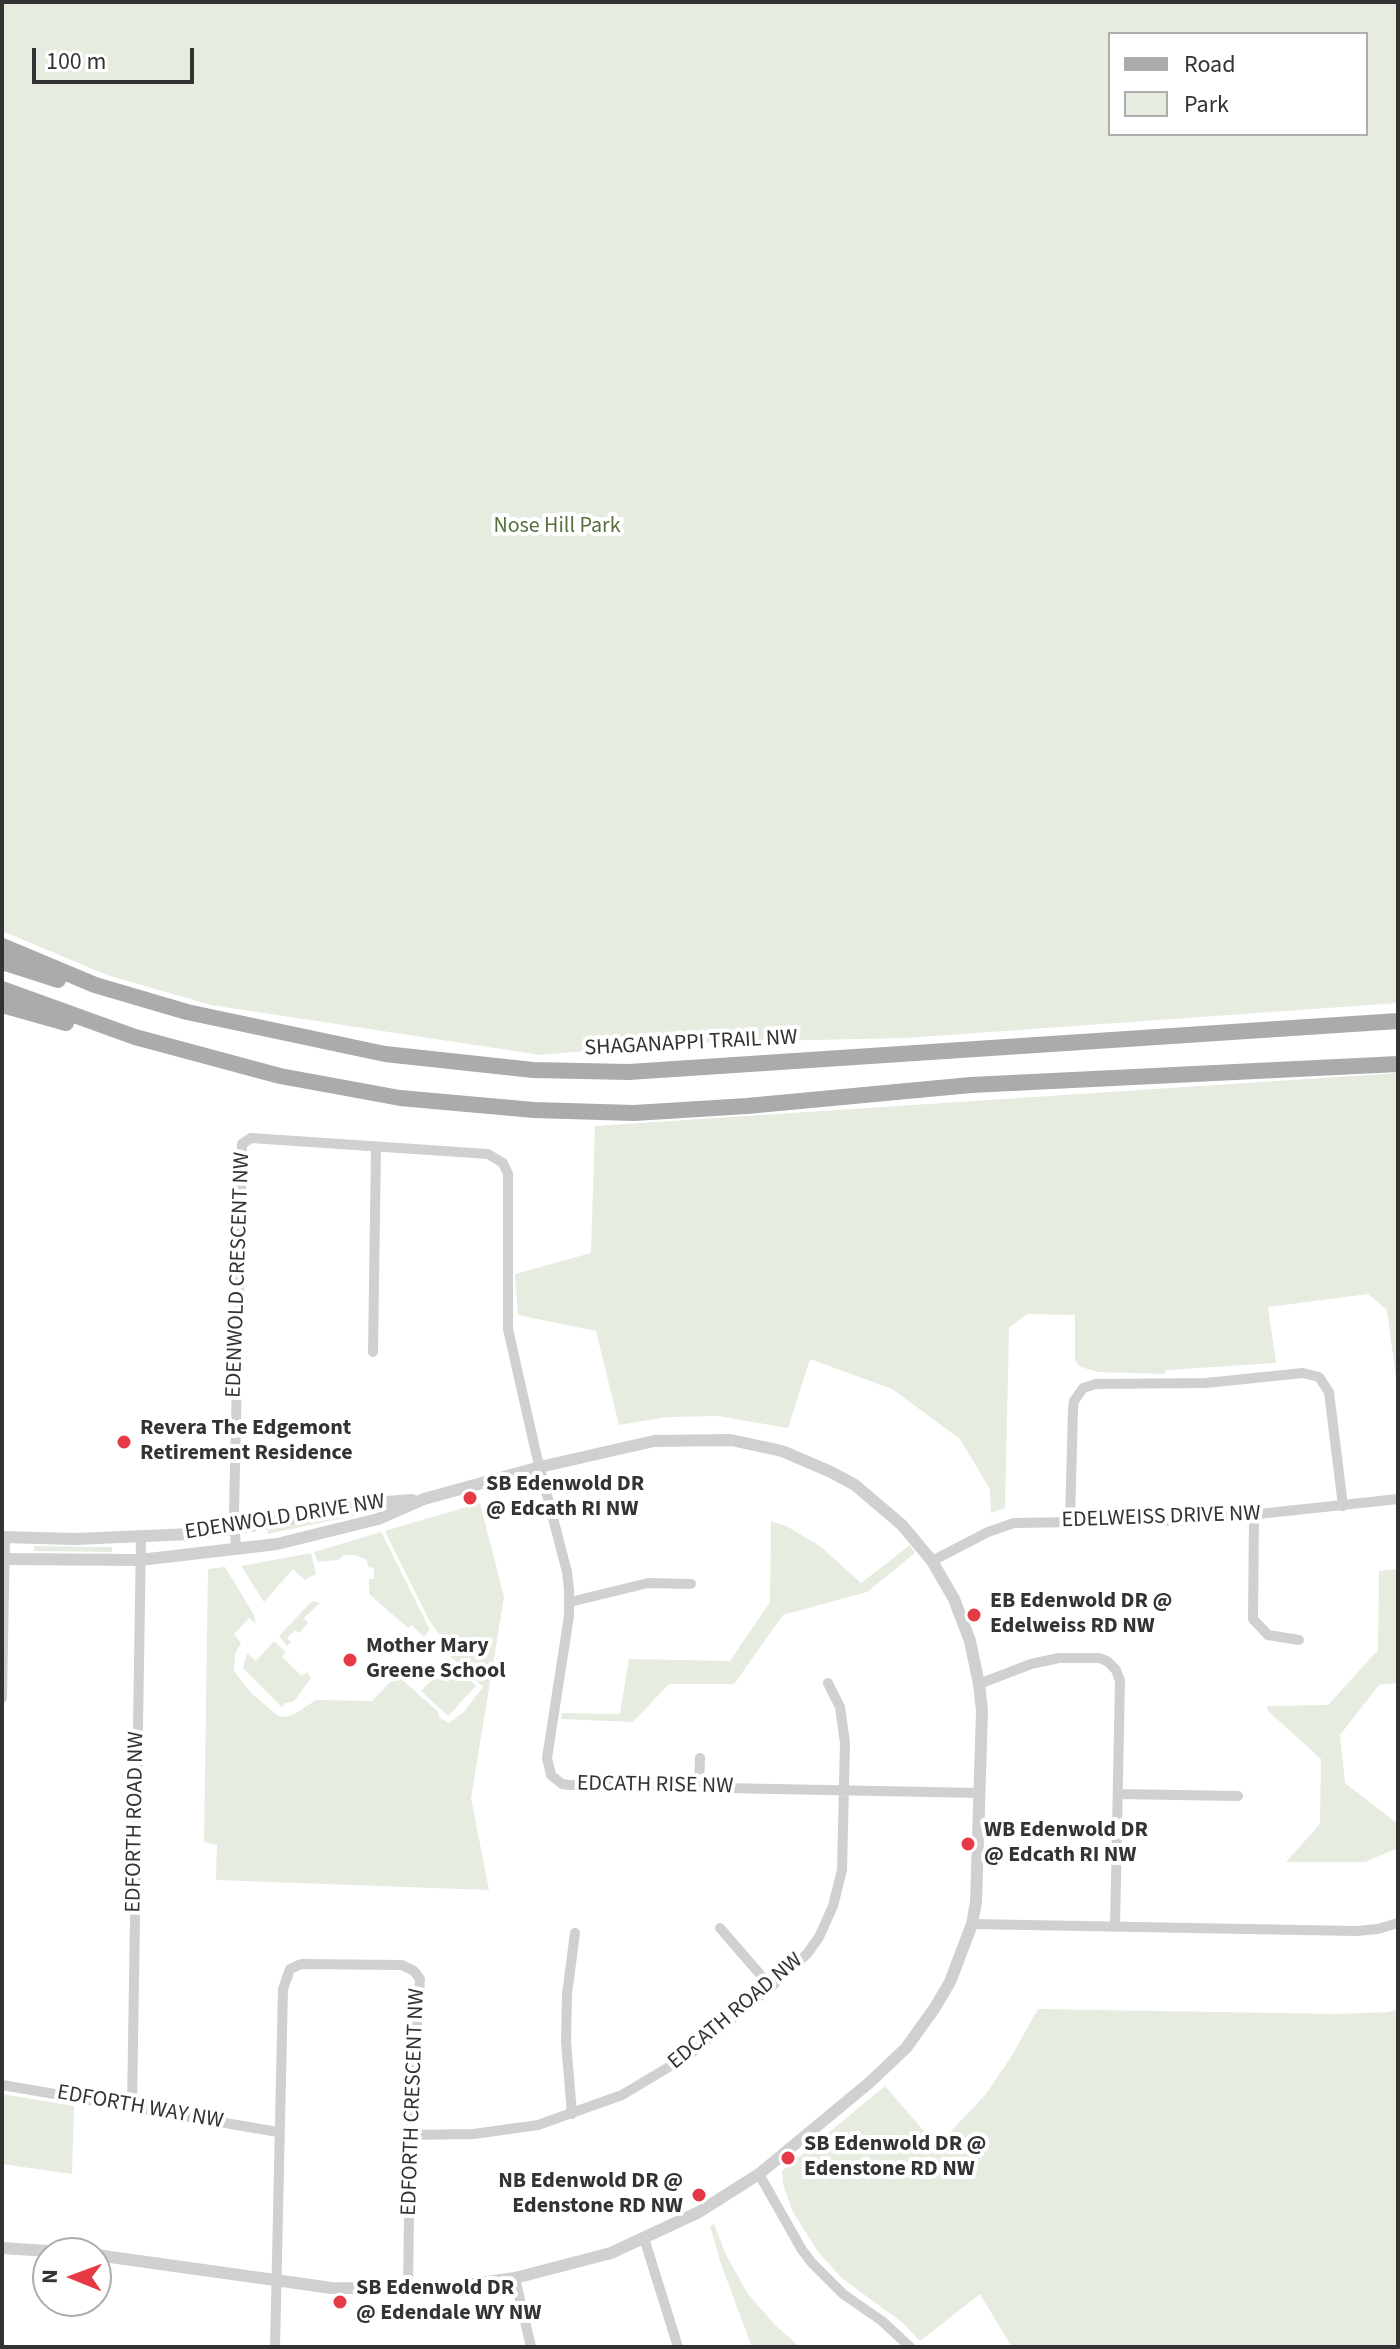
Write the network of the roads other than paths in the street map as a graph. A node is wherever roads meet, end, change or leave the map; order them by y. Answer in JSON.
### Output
{"nodes":[{"id":1,"x":2,"y":946,"type":"edge"},
{"id":2,"x":2,"y":962,"type":"edge"},
{"id":3,"x":95,"y":985,"type":"junction"},
{"id":4,"x":2,"y":989,"type":"edge"},
{"id":5,"x":2,"y":1005,"type":"edge"},
{"id":6,"x":1398,"y":1021,"type":"edge"},
{"id":7,"x":135,"y":1037,"type":"junction"},
{"id":8,"x":1398,"y":1064,"type":"edge"},
{"id":9,"x":376,"y":1147,"type":"junction"},
{"id":10,"x":373,"y":1352,"type":"dead end"},
{"id":11,"x":540,"y":1467,"type":"junction"},
{"id":12,"x":424,"y":1499,"type":"junction"},
{"id":13,"x":1398,"y":1499,"type":"edge"},
{"id":14,"x":1343,"y":1506,"type":"junction"},
{"id":15,"x":1254,"y":1517,"type":"junction"},
{"id":16,"x":1070,"y":1520,"type":"junction"},
{"id":17,"x":234,"y":1529,"type":"junction"},
{"id":18,"x":3,"y":1537,"type":"edge"},
{"id":19,"x":141,"y":1537,"type":"junction"},
{"id":20,"x":236,"y":1550,"type":"junction"},
{"id":21,"x":3,"y":1559,"type":"edge"},
{"id":22,"x":140,"y":1560,"type":"junction"},
{"id":23,"x":932,"y":1561,"type":"junction"},
{"id":24,"x":691,"y":1584,"type":"dead end"},
{"id":25,"x":570,"y":1602,"type":"junction"},
{"id":26,"x":1299,"y":1640,"type":"dead end"},
{"id":27,"x":828,"y":1683,"type":"dead end"},
{"id":28,"x":979,"y":1684,"type":"junction"},
{"id":29,"x":2,"y":1698,"type":"edge"},
{"id":30,"x":700,"y":1758,"type":"dead end"},
{"id":31,"x":699,"y":1787,"type":"junction"},
{"id":32,"x":843,"y":1790,"type":"junction"},
{"id":33,"x":980,"y":1793,"type":"junction"},
{"id":34,"x":1118,"y":1794,"type":"junction"},
{"id":35,"x":1238,"y":1796,"type":"dead end"},
{"id":36,"x":1398,"y":1923,"type":"edge"},
{"id":37,"x":972,"y":1924,"type":"junction"},
{"id":38,"x":1115,"y":1926,"type":"junction"},
{"id":39,"x":720,"y":1928,"type":"dead end"},
{"id":40,"x":575,"y":1933,"type":"dead end"},
{"id":41,"x":771,"y":1987,"type":"junction"},
{"id":42,"x":2,"y":2085,"type":"edge"},
{"id":43,"x":132,"y":2107,"type":"junction"},
{"id":44,"x":572,"y":2114,"type":"junction"},
{"id":45,"x":278,"y":2132,"type":"junction"},
{"id":46,"x":410,"y":2135,"type":"junction"},
{"id":47,"x":759,"y":2174,"type":"junction"},
{"id":48,"x":644,"y":2238,"type":"junction"},
{"id":49,"x":2,"y":2248,"type":"edge"},
{"id":50,"x":32,"y":2250,"type":"edge"},
{"id":51,"x":112,"y":2257,"type":"edge"},
{"id":52,"x":515,"y":2278,"type":"junction"},
{"id":53,"x":276,"y":2282,"type":"junction"},
{"id":54,"x":408,"y":2291,"type":"junction"},
{"id":55,"x":275,"y":2347,"type":"edge"},
{"id":56,"x":531,"y":2347,"type":"edge"},
{"id":57,"x":678,"y":2347,"type":"edge"},
{"id":58,"x":910,"y":2347,"type":"edge"}],
"edges":[{"from":1,"to":3,"type":"main road","name":"SHAGANAPPI TRAIL NW"},
{"from":2,"to":3,"type":"main road"},
{"from":3,"to":6,"type":"main road","name":"SHAGANAPPI TRAIL NW"},
{"from":4,"to":7,"type":"main road"},
{"from":5,"to":7,"type":"main road"},
{"from":7,"to":8,"type":"main road"},
{"from":9,"to":10,"type":"street"},
{"from":9,"to":11,"type":"street","name":"EDENWOLD CRESCENT NW"},
{"from":9,"to":17,"type":"street","name":"EDENWOLD CRESCENT NW"},
{"from":11,"to":12,"type":"street","name":"EDENWOLD DRIVE NW"},
{"from":11,"to":23,"type":"street","name":"EDENWOLD DRIVE NW"},
{"from":11,"to":25,"type":"street","name":"EDCATH RISE NW"},
{"from":12,"to":17,"type":"street","name":"EDENWOLD DRIVE NW"},
{"from":12,"to":20,"type":"street","name":"EDENWOLD DRIVE NW"},
{"from":13,"to":14,"type":"street","name":"EDELWEISS DRIVE NW"},
{"from":14,"to":15,"type":"street","name":"EDELWEISS DRIVE NW"},
{"from":14,"to":16,"type":"street"},
{"from":15,"to":16,"type":"street","name":"EDELWEISS DRIVE NW"},
{"from":15,"to":26,"type":"street"},
{"from":16,"to":23,"type":"street","name":"EDELWEISS DRIVE NW"},
{"from":17,"to":19,"type":"street","name":"EDENWOLD DRIVE NW"},
{"from":17,"to":20,"type":"street","name":"EDENWOLD CRESCENT NW"},
{"from":18,"to":19,"type":"street","name":"EDENWOLD DRIVE NW"},
{"from":18,"to":21,"type":"street"},
{"from":19,"to":22,"type":"street","name":"EDFORTH ROAD NW"},
{"from":20,"to":22,"type":"street","name":"EDENWOLD DRIVE NW"},
{"from":21,"to":22,"type":"street","name":"EDENWOLD DRIVE NW"},
{"from":21,"to":29,"type":"street"},
{"from":22,"to":43,"type":"street","name":"EDFORTH ROAD NW"},
{"from":23,"to":28,"type":"street","name":"EDENWOLD DRIVE NW"},
{"from":24,"to":25,"type":"street"},
{"from":25,"to":31,"type":"street","name":"EDCATH RISE NW"},
{"from":27,"to":32,"type":"street","name":"EDCATH ROAD NW"},
{"from":28,"to":33,"type":"street","name":"EDENWOLD DRIVE NW"},
{"from":28,"to":34,"type":"street"},
{"from":30,"to":31,"type":"street"},
{"from":31,"to":32,"type":"street","name":"EDCATH RISE NW"},
{"from":32,"to":33,"type":"street","name":"EDCATH RISE NW"},
{"from":32,"to":41,"type":"street","name":"EDCATH ROAD NW"},
{"from":33,"to":37,"type":"street","name":"EDENWOLD DRIVE NW"},
{"from":34,"to":35,"type":"street"},
{"from":34,"to":38,"type":"street"},
{"from":36,"to":38,"type":"street"},
{"from":37,"to":38,"type":"street"},
{"from":37,"to":47,"type":"street","name":"EDENWOLD DRIVE NW"},
{"from":39,"to":41,"type":"street"},
{"from":40,"to":44,"type":"street"},
{"from":41,"to":44,"type":"street","name":"EDCATH ROAD NW"},
{"from":42,"to":43,"type":"street","name":"EDFORTH WAY NW"},
{"from":43,"to":45,"type":"street","name":"EDFORTH WAY NW"},
{"from":44,"to":46,"type":"street","name":"EDCATH ROAD NW"},
{"from":45,"to":46,"type":"street","name":"EDFORTH CRESCENT NW"},
{"from":45,"to":53,"type":"street","name":"EDFORTH CRESCENT NW"},
{"from":46,"to":54,"type":"street","name":"EDFORTH CRESCENT NW"},
{"from":47,"to":48,"type":"street","name":"EDENWOLD DRIVE NW"},
{"from":47,"to":58,"type":"street"},
{"from":48,"to":52,"type":"street","name":"EDENWOLD DRIVE NW"},
{"from":48,"to":57,"type":"street"},
{"from":49,"to":50,"type":"street"},
{"from":51,"to":53,"type":"street","name":"EDENWOLD DRIVE NW"},
{"from":52,"to":54,"type":"street","name":"EDENWOLD DRIVE NW"},
{"from":52,"to":56,"type":"street"},
{"from":53,"to":54,"type":"street","name":"EDENWOLD DRIVE NW"},
{"from":53,"to":55,"type":"street","name":"EDFORTH CRESCENT NW"}]}
